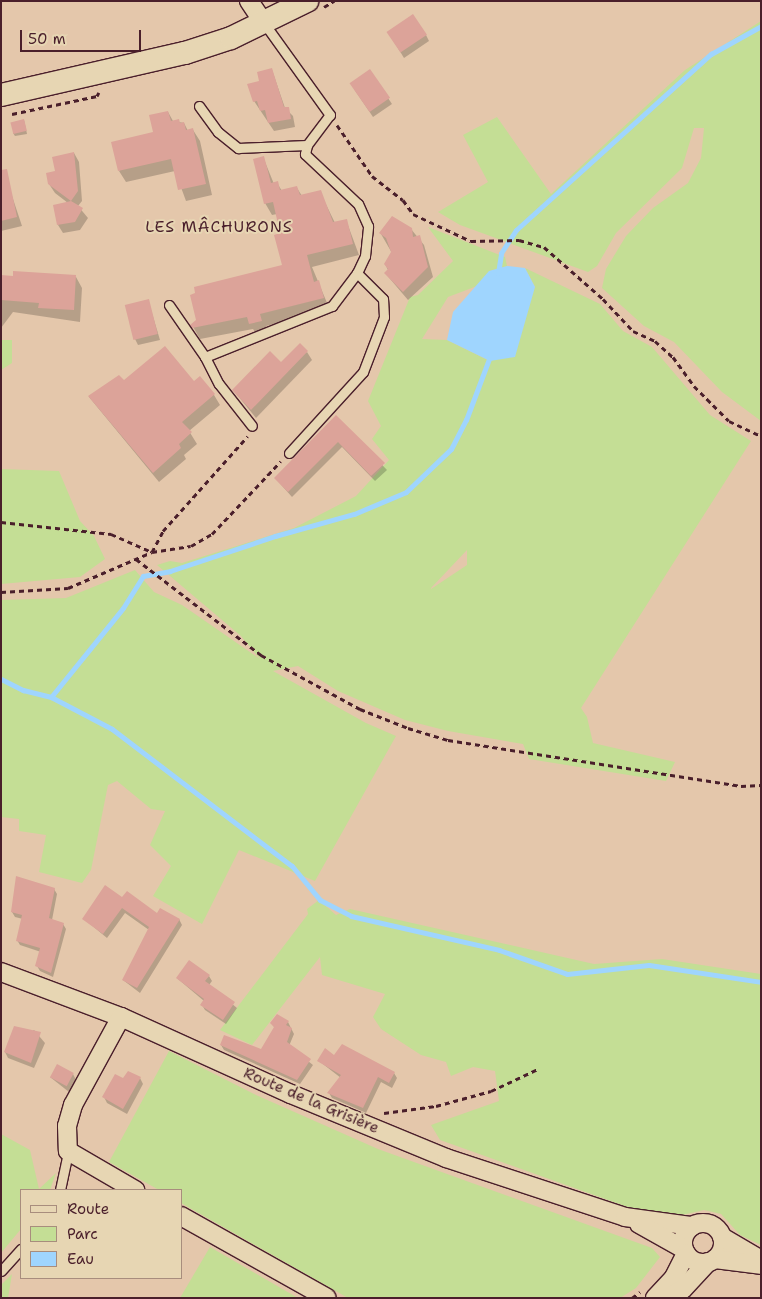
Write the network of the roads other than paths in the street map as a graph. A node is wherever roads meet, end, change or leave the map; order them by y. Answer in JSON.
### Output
{"nodes":[{"id":1,"x":249,"y":1,"type":"edge"},
{"id":2,"x":307,"y":1,"type":"edge"},
{"id":3,"x":264,"y":23,"type":"junction"},
{"id":4,"x":1,"y":95,"type":"edge"},
{"id":5,"x":199,"y":106,"type":"dead end"},
{"id":6,"x":307,"y":145,"type":"junction"},
{"id":7,"x":357,"y":273,"type":"junction"},
{"id":8,"x":169,"y":305,"type":"dead end"},
{"id":9,"x":205,"y":357,"type":"junction"},
{"id":10,"x":252,"y":426,"type":"road end"},
{"id":11,"x":290,"y":453,"type":"road end"},
{"id":12,"x":1,"y":972,"type":"edge"},
{"id":13,"x":121,"y":1017,"type":"junction"},
{"id":14,"x":68,"y":1151,"type":"junction"},
{"id":15,"x":60,"y":1189,"type":"edge"},
{"id":16,"x":133,"y":1189,"type":"edge"},
{"id":17,"x":182,"y":1217,"type":"edge"},
{"id":18,"x":625,"y":1217,"type":"junction"},
{"id":19,"x":692,"y":1226,"type":"junction"},
{"id":20,"x":722,"y":1237,"type":"junction"},
{"id":21,"x":20,"y":1250,"type":"edge"},
{"id":22,"x":685,"y":1251,"type":"junction"},
{"id":23,"x":711,"y":1260,"type":"junction"},
{"id":24,"x":761,"y":1260,"type":"edge"},
{"id":25,"x":761,"y":1266,"type":"edge"},
{"id":26,"x":1,"y":1271,"type":"edge"},
{"id":27,"x":327,"y":1298,"type":"edge"},
{"id":28,"x":656,"y":1298,"type":"edge"},
{"id":29,"x":668,"y":1298,"type":"edge"}],
"edges":[{"from":1,"to":3,"type":"street"},
{"from":2,"to":3,"type":"street"},
{"from":3,"to":4,"type":"street"},
{"from":3,"to":6,"type":"lane"},
{"from":5,"to":6,"type":"lane"},
{"from":6,"to":7,"type":"lane"},
{"from":7,"to":9,"type":"lane"},
{"from":7,"to":11,"type":"lane"},
{"from":8,"to":9,"type":"lane"},
{"from":9,"to":10,"type":"lane"},
{"from":12,"to":13,"type":"street","name":"Route de la Grisière"},
{"from":13,"to":14,"type":"street"},
{"from":13,"to":18,"type":"street","name":"Route de la Grisière"},
{"from":14,"to":15,"type":"lane"},
{"from":14,"to":16,"type":"street"},
{"from":17,"to":27,"type":"street"},
{"from":18,"to":19,"type":"street","name":"Route de la Grisière"},
{"from":18,"to":22,"type":"street","name":"Route de la Grisière"},
{"from":19,"to":20,"type":"street","name":"Route de la Grisière"},
{"from":19,"to":22,"type":"street"},
{"from":20,"to":23,"type":"street"},
{"from":20,"to":24,"type":"street","name":"Route de la Grisière"},
{"from":21,"to":26,"type":"lane"},
{"from":22,"to":23,"type":"street","name":"Route de la Grisière"},
{"from":22,"to":28,"type":"street"},
{"from":23,"to":25,"type":"street","name":"Route de la Grisière"},
{"from":23,"to":29,"type":"street"}]}
